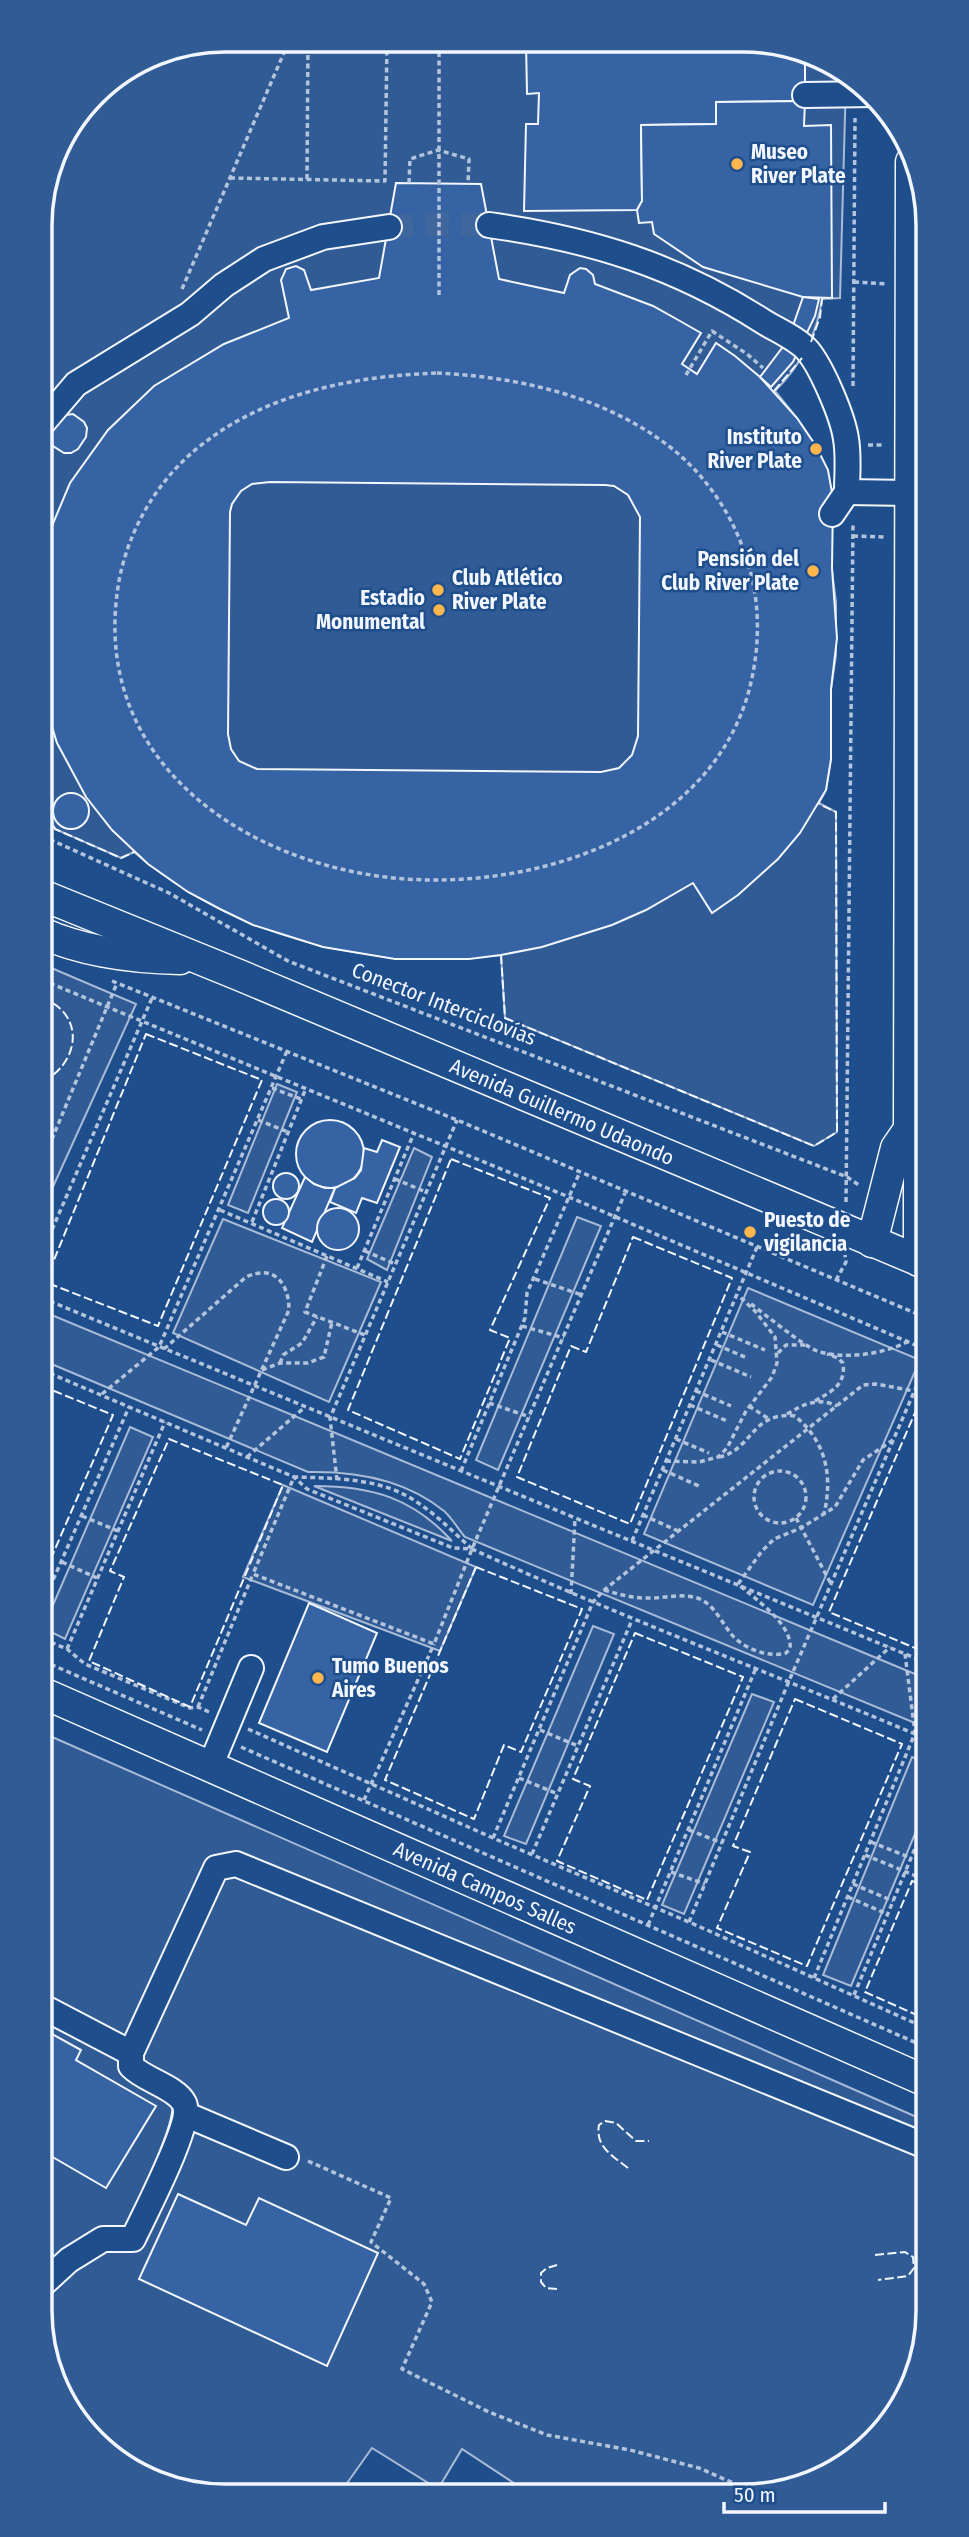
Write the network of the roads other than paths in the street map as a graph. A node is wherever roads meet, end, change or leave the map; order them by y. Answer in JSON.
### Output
{"nodes":[{"id":1,"x":805,"y":94,"type":"dead end"},
{"id":2,"x":857,"y":94,"type":"edge"},
{"id":3,"x":913,"y":195,"type":"edge"},
{"id":4,"x":489,"y":225,"type":"tunnel mouth"},
{"id":5,"x":389,"y":227,"type":"tunnel mouth"},
{"id":6,"x":916,"y":230,"type":"edge"},
{"id":7,"x":53,"y":411,"type":"edge"},
{"id":8,"x":850,"y":492,"type":"junction"},
{"id":9,"x":916,"y":493,"type":"edge"},
{"id":10,"x":832,"y":514,"type":"dead end"},
{"id":11,"x":53,"y":899,"type":"edge"},
{"id":12,"x":53,"y":938,"type":"edge"},
{"id":13,"x":198,"y":959,"type":"junction"},
{"id":14,"x":916,"y":1130,"type":"edge"},
{"id":15,"x":872,"y":1242,"type":"junction"},
{"id":16,"x":916,"y":1260,"type":"edge"},
{"id":17,"x":251,"y":1668,"type":"dead end"},
{"id":18,"x":52,"y":1697,"type":"edge"},
{"id":19,"x":210,"y":1767,"type":"junction"},
{"id":20,"x":52,"y":2012,"type":"edge"},
{"id":21,"x":131,"y":2053,"type":"junction"},
{"id":22,"x":916,"y":2077,"type":"edge"},
{"id":23,"x":187,"y":2115,"type":"junction"},
{"id":24,"x":916,"y":2142,"type":"edge"},
{"id":25,"x":286,"y":2157,"type":"road end"},
{"id":26,"x":52,"y":2280,"type":"edge"}],
"edges":[{"from":1,"to":2,"type":"street"},
{"from":3,"to":6,"type":"main road"},
{"from":4,"to":8,"type":"street"},
{"from":5,"to":7,"type":"street"},
{"from":8,"to":9,"type":"street"},
{"from":8,"to":10,"type":"street"},
{"from":11,"to":13,"type":"main road","name":"Avenida Guillermo Udaondo"},
{"from":12,"to":13,"type":"main road","name":"Avenida Guillermo Udaondo"},
{"from":13,"to":15,"type":"main road","name":"Avenida Guillermo Udaondo"},
{"from":14,"to":15,"type":"main road"},
{"from":15,"to":16,"type":"main road","name":"Avenida Guillermo Udaondo"},
{"from":17,"to":19,"type":"street"},
{"from":18,"to":19,"type":"main road","name":"Avenida Campos Salles"},
{"from":19,"to":22,"type":"main road","name":"Avenida Campos Salles"},
{"from":20,"to":21,"type":"street"},
{"from":21,"to":23,"type":"street"},
{"from":21,"to":24,"type":"street"},
{"from":23,"to":25,"type":"street"},
{"from":23,"to":26,"type":"street"}]}
